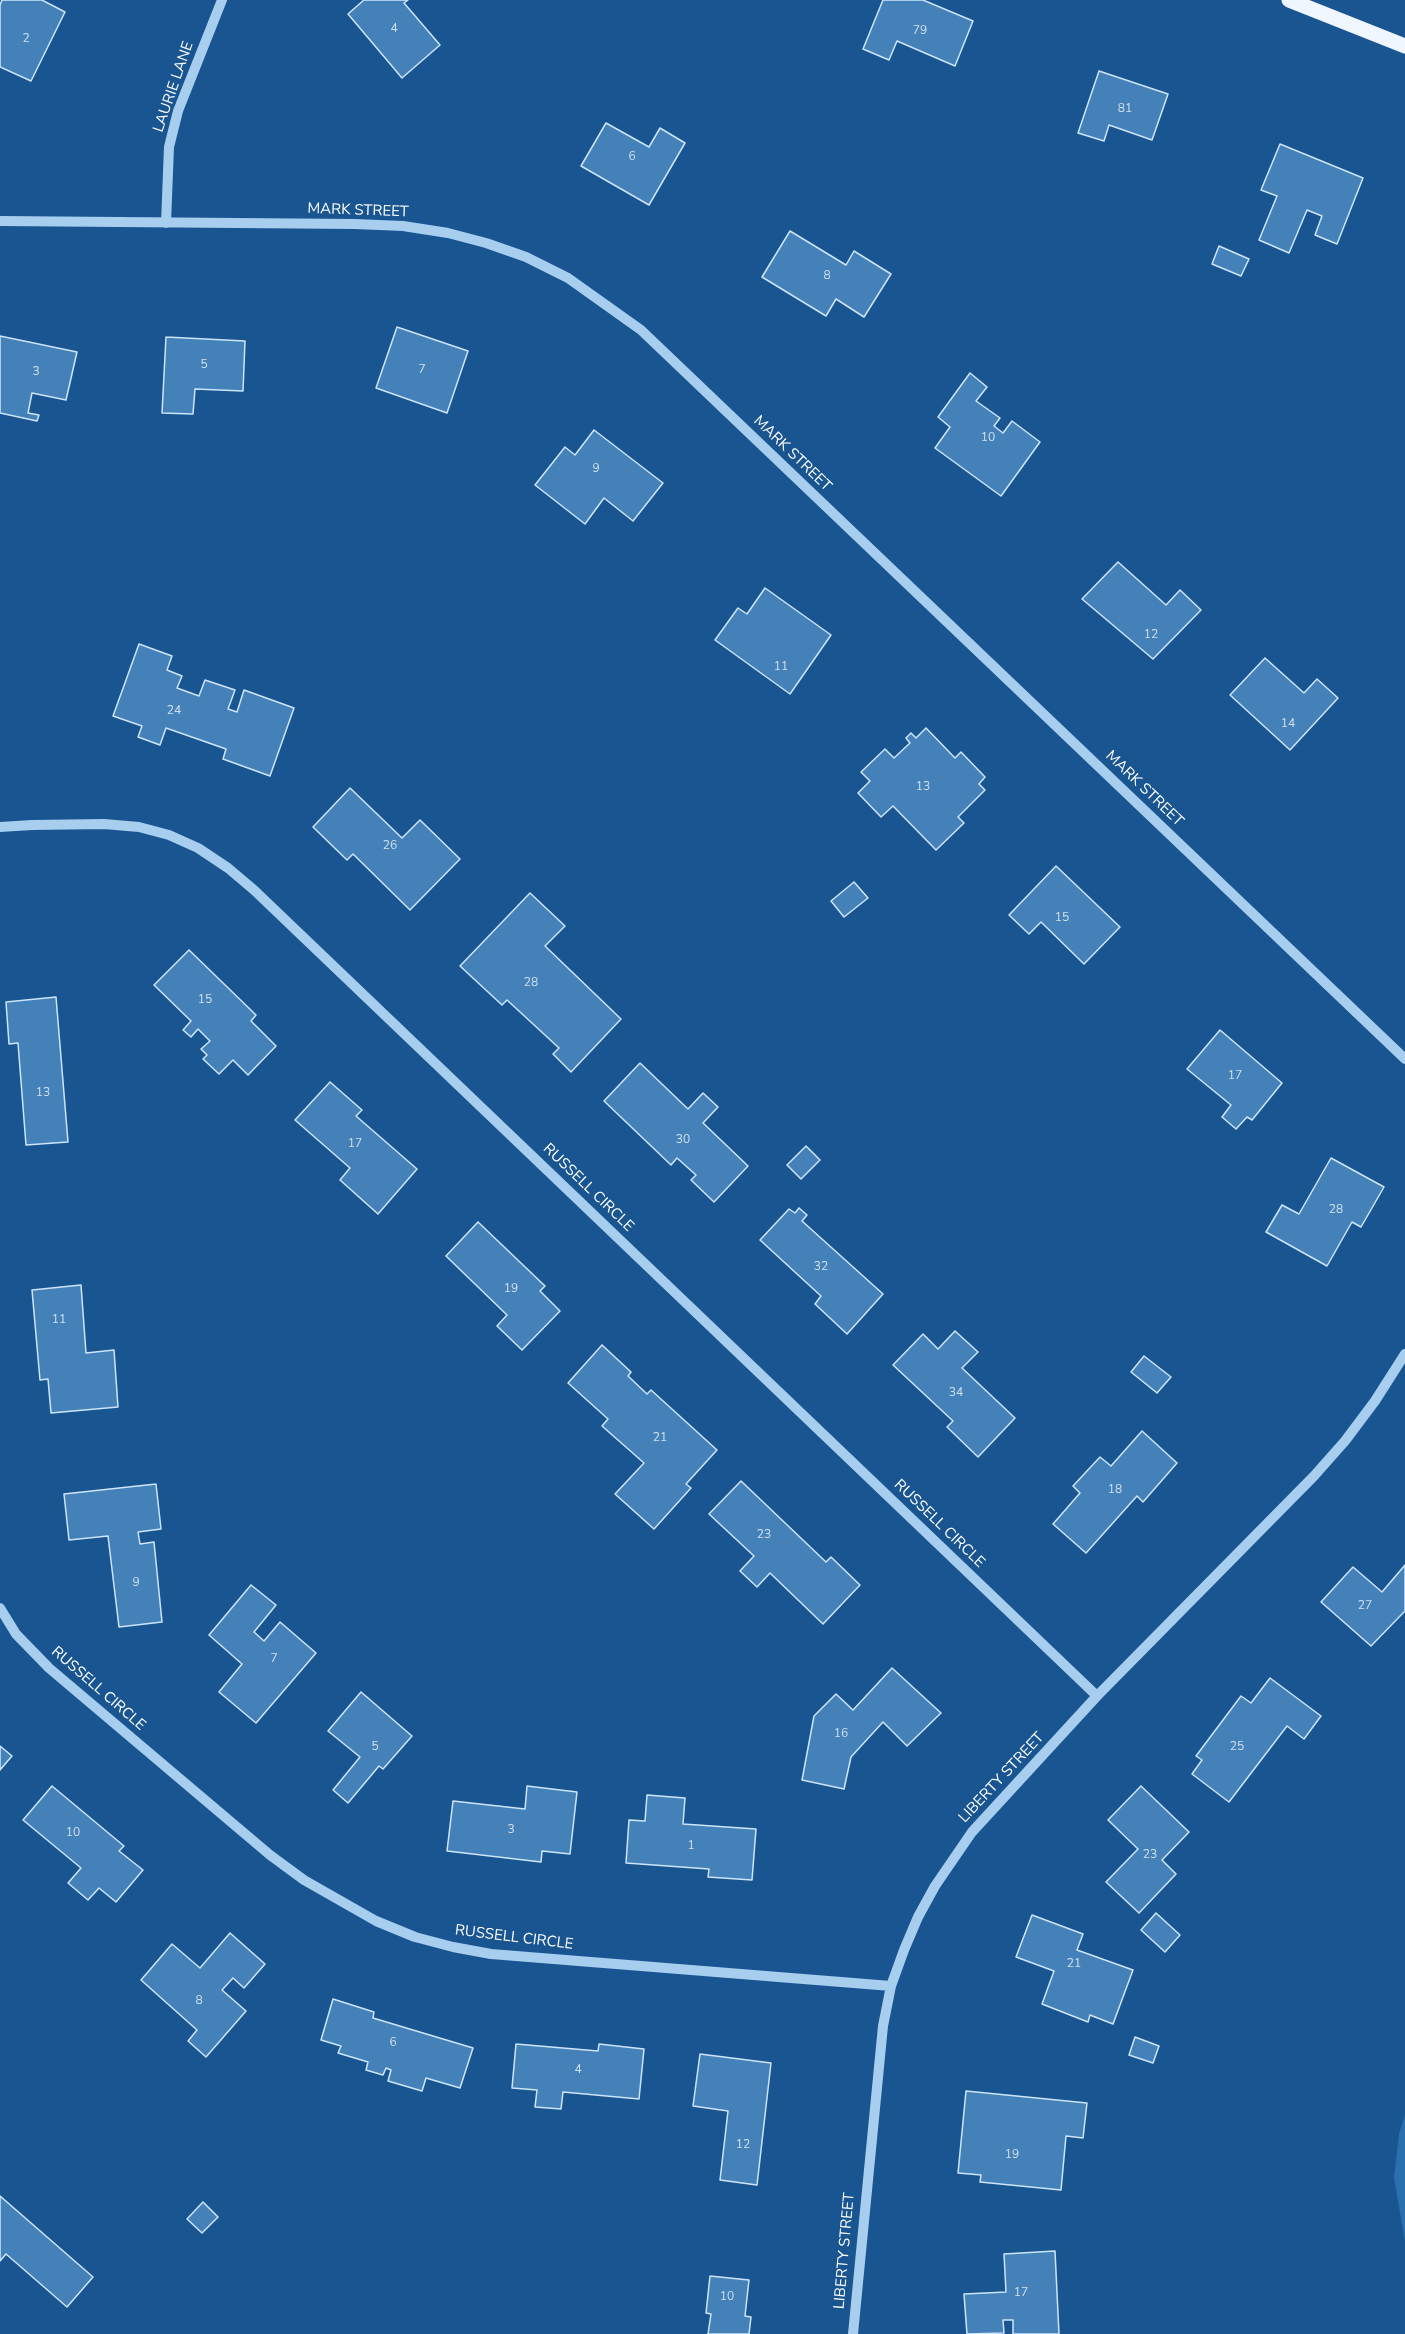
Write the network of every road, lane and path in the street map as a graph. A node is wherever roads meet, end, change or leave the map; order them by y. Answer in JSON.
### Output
{"nodes":[{"id":1,"x":222,"y":0,"type":"edge"},
{"id":2,"x":1289,"y":0,"type":"edge"},
{"id":3,"x":1405,"y":46,"type":"edge"},
{"id":4,"x":0,"y":221,"type":"edge"},
{"id":5,"x":166,"y":223,"type":"junction"},
{"id":6,"x":0,"y":827,"type":"edge"},
{"id":7,"x":1405,"y":1059,"type":"edge"},
{"id":8,"x":1405,"y":1354,"type":"edge"},
{"id":9,"x":0,"y":1608,"type":"edge"},
{"id":10,"x":1097,"y":1696,"type":"junction"},
{"id":11,"x":891,"y":1986,"type":"junction"},
{"id":12,"x":853,"y":2334,"type":"edge"}],
"edges":[{"from":1,"to":5,"type":"street","name":"LAURIE LANE"},
{"from":2,"to":3,"type":"main road"},
{"from":4,"to":5,"type":"street","name":"MARK STREET"},
{"from":5,"to":7,"type":"street","name":"MARK STREET"},
{"from":6,"to":10,"type":"street","name":"RUSSELL CIRCLE"},
{"from":8,"to":10,"type":"street","name":"LIBERTY STREET"},
{"from":9,"to":11,"type":"street","name":"RUSSELL CIRCLE"},
{"from":10,"to":11,"type":"street","name":"LIBERTY STREET"},
{"from":11,"to":12,"type":"street","name":"LIBERTY STREET"}]}
